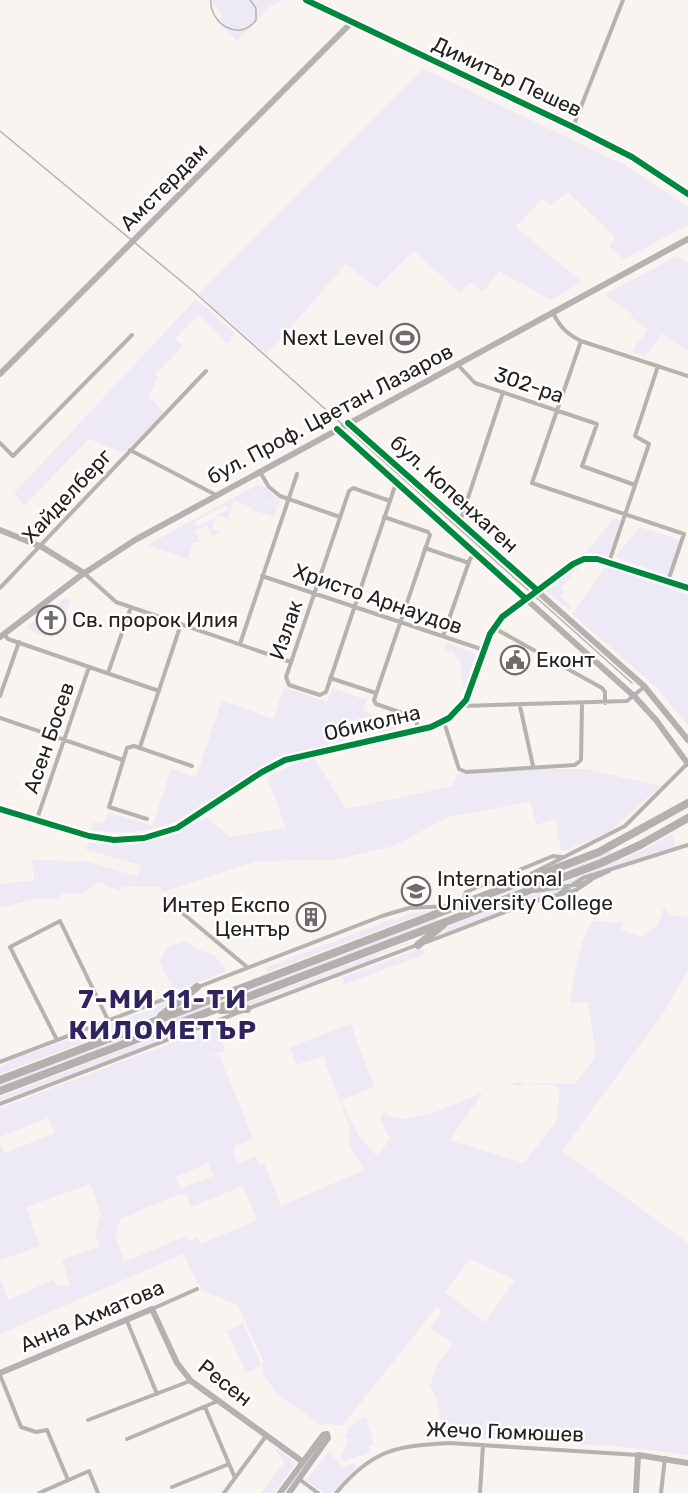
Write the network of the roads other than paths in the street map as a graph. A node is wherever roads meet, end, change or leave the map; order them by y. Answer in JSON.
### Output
{"nodes":[{"id":1,"x":306,"y":0,"type":"edge"},
{"id":2,"x":623,"y":0,"type":"edge"},
{"id":3,"x":352,"y":22,"type":"junction"},
{"id":4,"x":573,"y":127,"type":"junction"},
{"id":5,"x":688,"y":194,"type":"edge"},
{"id":6,"x":688,"y":239,"type":"edge"},
{"id":7,"x":552,"y":313,"type":"junction"},
{"id":8,"x":132,"y":335,"type":"dead end"},
{"id":9,"x":581,"y":341,"type":"junction"},
{"id":10,"x":458,"y":364,"type":"junction"},
{"id":11,"x":657,"y":366,"type":"junction"},
{"id":12,"x":206,"y":371,"type":"dead end"},
{"id":13,"x":0,"y":374,"type":"edge"},
{"id":14,"x":688,"y":376,"type":"edge"},
{"id":15,"x":503,"y":392,"type":"junction"},
{"id":16,"x":558,"y":410,"type":"junction"},
{"id":17,"x":348,"y":423,"type":"junction"},
{"id":18,"x":337,"y":429,"type":"junction"},
{"id":19,"x":0,"y":443,"type":"edge"},
{"id":20,"x":130,"y":450,"type":"junction"},
{"id":21,"x":260,"y":472,"type":"junction"},
{"id":22,"x":297,"y":474,"type":"dead end"},
{"id":23,"x":396,"y":483,"type":"junction"},
{"id":24,"x":635,"y":485,"type":"junction"},
{"id":25,"x":216,"y":495,"type":"junction"},
{"id":26,"x":288,"y":499,"type":"junction"},
{"id":27,"x":390,"y":501,"type":"junction"},
{"id":28,"x":625,"y":514,"type":"junction"},
{"id":29,"x":340,"y":517,"type":"junction"},
{"id":30,"x":384,"y":517,"type":"junction"},
{"id":31,"x":459,"y":522,"type":"junction"},
{"id":32,"x":0,"y":530,"type":"edge"},
{"id":33,"x":42,"y":547,"type":"junction"},
{"id":34,"x":425,"y":548,"type":"junction"},
{"id":35,"x":475,"y":554,"type":"junction"},
{"id":36,"x":609,"y":562,"type":"junction"},
{"id":37,"x":469,"y":563,"type":"junction"},
{"id":38,"x":84,"y":573,"type":"junction"},
{"id":39,"x":262,"y":576,"type":"junction"},
{"id":40,"x":668,"y":581,"type":"junction"},
{"id":41,"x":0,"y":588,"type":"edge"},
{"id":42,"x":688,"y":588,"type":"edge"},
{"id":43,"x":537,"y":590,"type":"junction"},
{"id":44,"x":314,"y":593,"type":"junction"},
{"id":45,"x":526,"y":599,"type":"junction"},
{"id":46,"x":131,"y":607,"type":"junction"},
{"id":47,"x":354,"y":607,"type":"junction"},
{"id":48,"x":400,"y":622,"type":"junction"},
{"id":49,"x":181,"y":624,"type":"junction"},
{"id":50,"x":494,"y":627,"type":"junction"},
{"id":51,"x":2,"y":635,"type":"edge"},
{"id":52,"x":443,"y":636,"type":"junction"},
{"id":53,"x":19,"y":642,"type":"junction"},
{"id":54,"x":240,"y":644,"type":"junction"},
{"id":55,"x":484,"y":650,"type":"junction"},
{"id":56,"x":291,"y":662,"type":"junction"},
{"id":57,"x":89,"y":667,"type":"junction"},
{"id":58,"x":108,"y":673,"type":"junction"},
{"id":59,"x":330,"y":678,"type":"junction"},
{"id":60,"x":644,"y":686,"type":"junction"},
{"id":61,"x":159,"y":690,"type":"junction"},
{"id":62,"x":376,"y":693,"type":"junction"},
{"id":63,"x":0,"y":696,"type":"edge"},
{"id":64,"x":635,"y":697,"type":"junction"},
{"id":65,"x":605,"y":703,"type":"junction"},
{"id":66,"x":582,"y":704,"type":"junction"},
{"id":67,"x":461,"y":706,"type":"junction"},
{"id":68,"x":520,"y":706,"type":"junction"},
{"id":69,"x":0,"y":718,"type":"edge"},
{"id":70,"x":444,"y":722,"type":"junction"},
{"id":71,"x":417,"y":731,"type":"junction"},
{"id":72,"x":64,"y":740,"type":"junction"},
{"id":73,"x":688,"y":740,"type":"edge"},
{"id":74,"x":140,"y":747,"type":"junction"},
{"id":75,"x":123,"y":760,"type":"junction"},
{"id":76,"x":688,"y":764,"type":"edge"},
{"id":77,"x":192,"y":766,"type":"dead end"},
{"id":78,"x":533,"y":766,"type":"junction"},
{"id":79,"x":688,"y":803,"type":"edge"},
{"id":80,"x":0,"y":809,"type":"edge"},
{"id":81,"x":688,"y":818,"type":"edge"},
{"id":82,"x":38,"y":819,"type":"junction"},
{"id":83,"x":147,"y":819,"type":"dead end"},
{"id":84,"x":688,"y":845,"type":"edge"},
{"id":85,"x":562,"y":857,"type":"junction"},
{"id":86,"x":624,"y":864,"type":"junction"},
{"id":87,"x":591,"y":880,"type":"junction"},
{"id":88,"x":512,"y":885,"type":"junction"},
{"id":89,"x":572,"y":886,"type":"junction"},
{"id":90,"x":520,"y":893,"type":"junction"},
{"id":91,"x":554,"y":896,"type":"junction"},
{"id":92,"x":168,"y":901,"type":"dead end"},
{"id":93,"x":462,"y":904,"type":"junction"},
{"id":94,"x":452,"y":919,"type":"junction"},
{"id":95,"x":418,"y":945,"type":"junction"},
{"id":96,"x":247,"y":967,"type":"junction"},
{"id":97,"x":197,"y":987,"type":"junction"},
{"id":98,"x":247,"y":1010,"type":"junction"},
{"id":99,"x":210,"y":1011,"type":"junction"},
{"id":100,"x":108,"y":1020,"type":"junction"},
{"id":101,"x":155,"y":1021,"type":"junction"},
{"id":102,"x":57,"y":1040,"type":"junction"},
{"id":103,"x":0,"y":1062,"type":"edge"},
{"id":104,"x":0,"y":1080,"type":"edge"},
{"id":105,"x":0,"y":1091,"type":"edge"},
{"id":106,"x":0,"y":1104,"type":"edge"},
{"id":107,"x":197,"y":1289,"type":"dead end"},
{"id":108,"x":152,"y":1309,"type":"junction"},
{"id":109,"x":127,"y":1321,"type":"junction"},
{"id":110,"x":0,"y":1374,"type":"edge"},
{"id":111,"x":191,"y":1381,"type":"junction"},
{"id":112,"x":157,"y":1394,"type":"junction"},
{"id":113,"x":218,"y":1401,"type":"junction"},
{"id":114,"x":205,"y":1407,"type":"junction"},
{"id":115,"x":88,"y":1420,"type":"dead end"},
{"id":116,"x":267,"y":1435,"type":"junction"},
{"id":117,"x":127,"y":1439,"type":"dead end"},
{"id":118,"x":483,"y":1445,"type":"junction"},
{"id":119,"x":638,"y":1455,"type":"junction"},
{"id":120,"x":665,"y":1458,"type":"junction"},
{"id":121,"x":303,"y":1462,"type":"junction"},
{"id":122,"x":688,"y":1463,"type":"edge"},
{"id":123,"x":229,"y":1464,"type":"junction"},
{"id":124,"x":235,"y":1478,"type":"junction"},
{"id":125,"x":299,"y":1479,"type":"junction"},
{"id":126,"x":68,"y":1480,"type":"junction"},
{"id":127,"x":172,"y":1487,"type":"dead end"},
{"id":128,"x":39,"y":1493,"type":"edge"},
{"id":129,"x":98,"y":1493,"type":"edge"},
{"id":130,"x":224,"y":1493,"type":"edge"},
{"id":131,"x":280,"y":1493,"type":"edge"},
{"id":132,"x":289,"y":1493,"type":"edge"},
{"id":133,"x":318,"y":1493,"type":"edge"},
{"id":134,"x":336,"y":1493,"type":"edge"},
{"id":135,"x":480,"y":1493,"type":"edge"},
{"id":136,"x":636,"y":1493,"type":"edge"},
{"id":137,"x":661,"y":1493,"type":"edge"}],
"edges":[{"from":1,"to":3,"type":"main road","name":"Димитър Пешев"},
{"from":2,"to":4,"type":"street"},
{"from":3,"to":4,"type":"main road","name":"Димитър Пешев"},
{"from":3,"to":13,"type":"main road","name":"Амстердам"},
{"from":4,"to":5,"type":"main road","name":"Димитър Пешев"},
{"from":6,"to":7,"type":"main road","name":"бул. Проф. Цветан Лазаров"},
{"from":7,"to":9,"type":"street"},
{"from":7,"to":10,"type":"main road","name":"бул. Проф. Цветан Лазаров"},
{"from":8,"to":19,"type":"street"},
{"from":9,"to":11,"type":"street"},
{"from":9,"to":16,"type":"street"},
{"from":10,"to":15,"type":"street","name":"302-ра"},
{"from":10,"to":17,"type":"main road","name":"бул. Проф. Цветан Лазаров"},
{"from":11,"to":14,"type":"street"},
{"from":11,"to":24,"type":"street"},
{"from":12,"to":20,"type":"street","name":"Хайделберг"},
{"from":15,"to":16,"type":"street","name":"302-ра"},
{"from":15,"to":31,"type":"street"},
{"from":16,"to":24,"type":"street","name":"302-ра"},
{"from":16,"to":28,"type":"street"},
{"from":17,"to":18,"type":"main road","name":"бул. Проф. Цветан Лазаров"},
{"from":17,"to":31,"type":"main road","name":"бул. Копенхаген"},
{"from":18,"to":21,"type":"main road","name":"бул. Проф. Цветан Лазаров"},
{"from":18,"to":23,"type":"main road","name":"бул. Копенхаген"},
{"from":20,"to":25,"type":"street","name":"Хайделберг"},
{"from":20,"to":33,"type":"street","name":"Хайделберг"},
{"from":21,"to":25,"type":"main road","name":"бул. Проф. Цветан Лазаров"},
{"from":21,"to":26,"type":"street"},
{"from":22,"to":26,"type":"street"},
{"from":23,"to":27,"type":"street"},
{"from":23,"to":35,"type":"main road","name":"бул. Копенхаген"},
{"from":24,"to":28,"type":"street"},
{"from":25,"to":38,"type":"main road","name":"бул. Проф. Цветан Лазаров"},
{"from":26,"to":29,"type":"street"},
{"from":26,"to":39,"type":"street"},
{"from":27,"to":29,"type":"street","name":"Излак"},
{"from":27,"to":30,"type":"street"},
{"from":28,"to":36,"type":"street"},
{"from":28,"to":40,"type":"street"},
{"from":29,"to":44,"type":"street","name":"Излак"},
{"from":30,"to":34,"type":"street"},
{"from":30,"to":47,"type":"street"},
{"from":31,"to":43,"type":"main road","name":"бул. Копенхаген"},
{"from":32,"to":33,"type":"main road"},
{"from":33,"to":38,"type":"main road"},
{"from":33,"to":41,"type":"street","name":"Хайделберг"},
{"from":34,"to":37,"type":"street"},
{"from":34,"to":48,"type":"street"},
{"from":35,"to":37,"type":"street"},
{"from":35,"to":45,"type":"main road","name":"бул. Копенхаген"},
{"from":36,"to":40,"type":"main road","name":"Обиколна"},
{"from":36,"to":43,"type":"main road","name":"Обиколна"},
{"from":37,"to":52,"type":"street"},
{"from":38,"to":46,"type":"street"},
{"from":38,"to":51,"type":"main road","name":"бул. Проф. Цветан Лазаров"},
{"from":39,"to":44,"type":"street","name":"Христо Арнаудов"},
{"from":39,"to":54,"type":"street"},
{"from":40,"to":42,"type":"main road","name":"Обиколна"},
{"from":43,"to":45,"type":"main road","name":"Обиколна"},
{"from":43,"to":60,"type":"main road","name":"бул. Копенхаген"},
{"from":44,"to":47,"type":"street","name":"Христо Арнаудов"},
{"from":44,"to":56,"type":"street","name":"Излак"},
{"from":45,"to":50,"type":"main road","name":"Обиколна"},
{"from":45,"to":64,"type":"main road","name":"бул. Копенхаген"},
{"from":46,"to":49,"type":"street"},
{"from":46,"to":58,"type":"street"},
{"from":47,"to":48,"type":"street","name":"Христо Арнаудов"},
{"from":47,"to":59,"type":"street"},
{"from":48,"to":52,"type":"street","name":"Христо Арнаудов"},
{"from":48,"to":62,"type":"street"},
{"from":49,"to":54,"type":"street"},
{"from":49,"to":61,"type":"street"},
{"from":50,"to":55,"type":"main road","name":"Обиколна"},
{"from":50,"to":65,"type":"street"},
{"from":51,"to":53,"type":"street"},
{"from":52,"to":55,"type":"street","name":"Христо Арнаудов"},
{"from":53,"to":57,"type":"street"},
{"from":53,"to":63,"type":"street"},
{"from":54,"to":56,"type":"street"},
{"from":55,"to":67,"type":"main road","name":"Обиколна"},
{"from":56,"to":59,"type":"street","name":"Излак"},
{"from":57,"to":58,"type":"street"},
{"from":57,"to":72,"type":"street","name":"Асен Босев"},
{"from":58,"to":61,"type":"street"},
{"from":59,"to":62,"type":"street"},
{"from":60,"to":64,"type":"street"},
{"from":60,"to":73,"type":"main road","name":"бул. Копенхаген"},
{"from":61,"to":74,"type":"street"},
{"from":62,"to":71,"type":"street"},
{"from":64,"to":65,"type":"street"},
{"from":64,"to":76,"type":"main road","name":"бул. Копенхаген"},
{"from":65,"to":66,"type":"street"},
{"from":66,"to":68,"type":"street"},
{"from":66,"to":78,"type":"street"},
{"from":67,"to":68,"type":"street"},
{"from":67,"to":70,"type":"main road","name":"Обиколна"},
{"from":68,"to":78,"type":"street"},
{"from":69,"to":72,"type":"street"},
{"from":70,"to":71,"type":"main road","name":"Обиколна"},
{"from":70,"to":78,"type":"street"},
{"from":71,"to":82,"type":"main road","name":"Обиколна"},
{"from":72,"to":75,"type":"street"},
{"from":72,"to":82,"type":"street","name":"Асен Босев"},
{"from":74,"to":75,"type":"street"},
{"from":74,"to":77,"type":"street"},
{"from":75,"to":83,"type":"street"},
{"from":76,"to":85,"type":"street"},
{"from":79,"to":88,"type":"highway"},
{"from":80,"to":82,"type":"main road","name":"Обиколна"},
{"from":81,"to":90,"type":"highway"},
{"from":84,"to":86,"type":"street"},
{"from":85,"to":88,"type":"street"},
{"from":85,"to":93,"type":"street"},
{"from":86,"to":87,"type":"street"},
{"from":86,"to":89,"type":"street"},
{"from":87,"to":89,"type":"street"},
{"from":87,"to":91,"type":"street"},
{"from":88,"to":93,"type":"highway"},
{"from":89,"to":90,"type":"street"},
{"from":89,"to":91,"type":"street"},
{"from":90,"to":94,"type":"highway"},
{"from":91,"to":95,"type":"street"},
{"from":92,"to":96,"type":"street"},
{"from":93,"to":96,"type":"street"},
{"from":93,"to":101,"type":"highway"},
{"from":94,"to":95,"type":"highway"},
{"from":94,"to":99,"type":"highway"},
{"from":95,"to":98,"type":"street"},
{"from":96,"to":97,"type":"street"},
{"from":97,"to":100,"type":"street"},
{"from":97,"to":101,"type":"highway"},
{"from":98,"to":99,"type":"highway"},
{"from":98,"to":106,"type":"street"},
{"from":99,"to":105,"type":"highway"},
{"from":100,"to":102,"type":"street"},
{"from":100,"to":102,"type":"street"},
{"from":101,"to":104,"type":"highway"},
{"from":102,"to":103,"type":"street"},
{"from":107,"to":108,"type":"street","name":"Анна Ахматова"},
{"from":108,"to":109,"type":"main road","name":"Анна Ахматова"},
{"from":108,"to":111,"type":"main road","name":"Ресен"},
{"from":109,"to":110,"type":"main road","name":"Анна Ахматова"},
{"from":109,"to":112,"type":"street"},
{"from":110,"to":126,"type":"street"},
{"from":111,"to":112,"type":"street"},
{"from":111,"to":113,"type":"main road","name":"Ресен"},
{"from":112,"to":115,"type":"street"},
{"from":113,"to":114,"type":"street"},
{"from":113,"to":116,"type":"main road","name":"Ресен"},
{"from":114,"to":117,"type":"street"},
{"from":114,"to":123,"type":"street"},
{"from":116,"to":121,"type":"main road","name":"Ресен"},
{"from":116,"to":124,"type":"street"},
{"from":118,"to":119,"type":"street","name":"Жечо Гюмюшев"},
{"from":118,"to":134,"type":"street","name":"Жечо Гюмюшев"},
{"from":118,"to":135,"type":"street"},
{"from":119,"to":120,"type":"main road","name":"Жечо Гюмюшев"},
{"from":119,"to":136,"type":"main road"},
{"from":120,"to":122,"type":"main road","name":"Жечо Гюмюшев"},
{"from":120,"to":137,"type":"street"},
{"from":121,"to":125,"type":"main road"},
{"from":121,"to":131,"type":"main road"},
{"from":123,"to":124,"type":"street"},
{"from":123,"to":127,"type":"street"},
{"from":124,"to":130,"type":"street"},
{"from":125,"to":132,"type":"main road"},
{"from":125,"to":133,"type":"street"},
{"from":126,"to":128,"type":"street"},
{"from":126,"to":129,"type":"street"}]}
